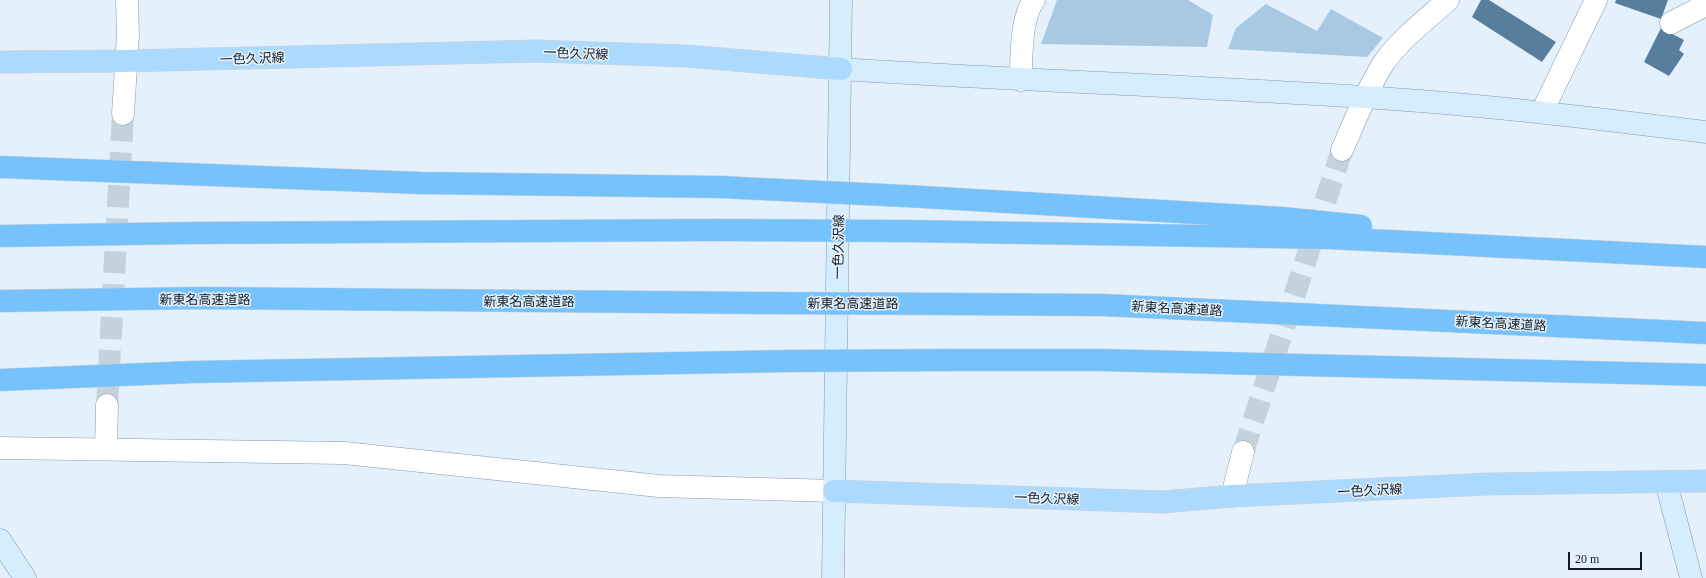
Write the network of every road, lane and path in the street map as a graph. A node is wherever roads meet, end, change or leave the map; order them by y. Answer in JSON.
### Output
{"nodes":[{"id":1,"x":127,"y":0,"type":"edge"},
{"id":2,"x":841,"y":0,"type":"edge"},
{"id":3,"x":1034,"y":0,"type":"edge"},
{"id":4,"x":1448,"y":0,"type":"edge"},
{"id":5,"x":1596,"y":0,"type":"edge"},
{"id":6,"x":1706,"y":5,"type":"edge"},
{"id":7,"x":1671,"y":23,"type":"dead end"},
{"id":8,"x":0,"y":62,"type":"edge"},
{"id":9,"x":126,"y":62,"type":"junction"},
{"id":10,"x":841,"y":69,"type":"junction"},
{"id":11,"x":1021,"y":80,"type":"junction"},
{"id":12,"x":1365,"y":97,"type":"junction"},
{"id":13,"x":1542,"y":112,"type":"junction"},
{"id":14,"x":123,"y":114,"type":"tunnel mouth"},
{"id":15,"x":1706,"y":132,"type":"edge"},
{"id":16,"x":1342,"y":150,"type":"tunnel mouth"},
{"id":17,"x":0,"y":167,"type":"edge"},
{"id":18,"x":0,"y":236,"type":"edge"},
{"id":19,"x":1645,"y":253,"type":"junction"},
{"id":20,"x":1706,"y":256,"type":"edge"},
{"id":21,"x":0,"y":301,"type":"edge"},
{"id":22,"x":1706,"y":333,"type":"edge"},
{"id":23,"x":1706,"y":375,"type":"edge"},
{"id":24,"x":0,"y":380,"type":"edge"},
{"id":25,"x":107,"y":405,"type":"tunnel mouth"},
{"id":26,"x":0,"y":448,"type":"edge"},
{"id":27,"x":106,"y":449,"type":"junction"},
{"id":28,"x":1243,"y":452,"type":"tunnel mouth"},
{"id":29,"x":1706,"y":481,"type":"edge"},
{"id":30,"x":1666,"y":482,"type":"junction"},
{"id":31,"x":834,"y":490,"type":"junction"},
{"id":32,"x":1232,"y":496,"type":"junction"},
{"id":33,"x":0,"y":540,"type":"edge"},
{"id":34,"x":25,"y":578,"type":"edge"},
{"id":35,"x":833,"y":578,"type":"edge"},
{"id":36,"x":1691,"y":578,"type":"edge"}],
"edges":[{"from":1,"to":9,"type":"street"},
{"from":2,"to":10,"type":"street"},
{"from":3,"to":11,"type":"street"},
{"from":4,"to":12,"type":"street"},
{"from":5,"to":13,"type":"street"},
{"from":6,"to":7,"type":"street"},
{"from":8,"to":9,"type":"main road","name":"一色久沢線"},
{"from":9,"to":10,"type":"main road","name":"一色久沢線"},
{"from":9,"to":14,"type":"street"},
{"from":10,"to":11,"type":"street"},
{"from":10,"to":31,"type":"street","name":"一色久沢線"},
{"from":11,"to":12,"type":"street"},
{"from":12,"to":13,"type":"street"},
{"from":12,"to":16,"type":"street"},
{"from":13,"to":15,"type":"street"},
{"from":17,"to":19,"type":"highway","bridge":true},
{"from":18,"to":19,"type":"highway","bridge":true},
{"from":19,"to":20,"type":"highway"},
{"from":21,"to":22,"type":"highway","name":"新東名高速道路","bridge":true},
{"from":23,"to":24,"type":"highway","bridge":true},
{"from":25,"to":27,"type":"street"},
{"from":26,"to":27,"type":"street"},
{"from":27,"to":31,"type":"street"},
{"from":28,"to":32,"type":"street"},
{"from":29,"to":30,"type":"main road","name":"一色久沢線"},
{"from":30,"to":32,"type":"main road","name":"一色久沢線"},
{"from":30,"to":36,"type":"street"},
{"from":31,"to":32,"type":"main road","name":"一色久沢線"},
{"from":31,"to":35,"type":"street"},
{"from":33,"to":34,"type":"street"}]}
